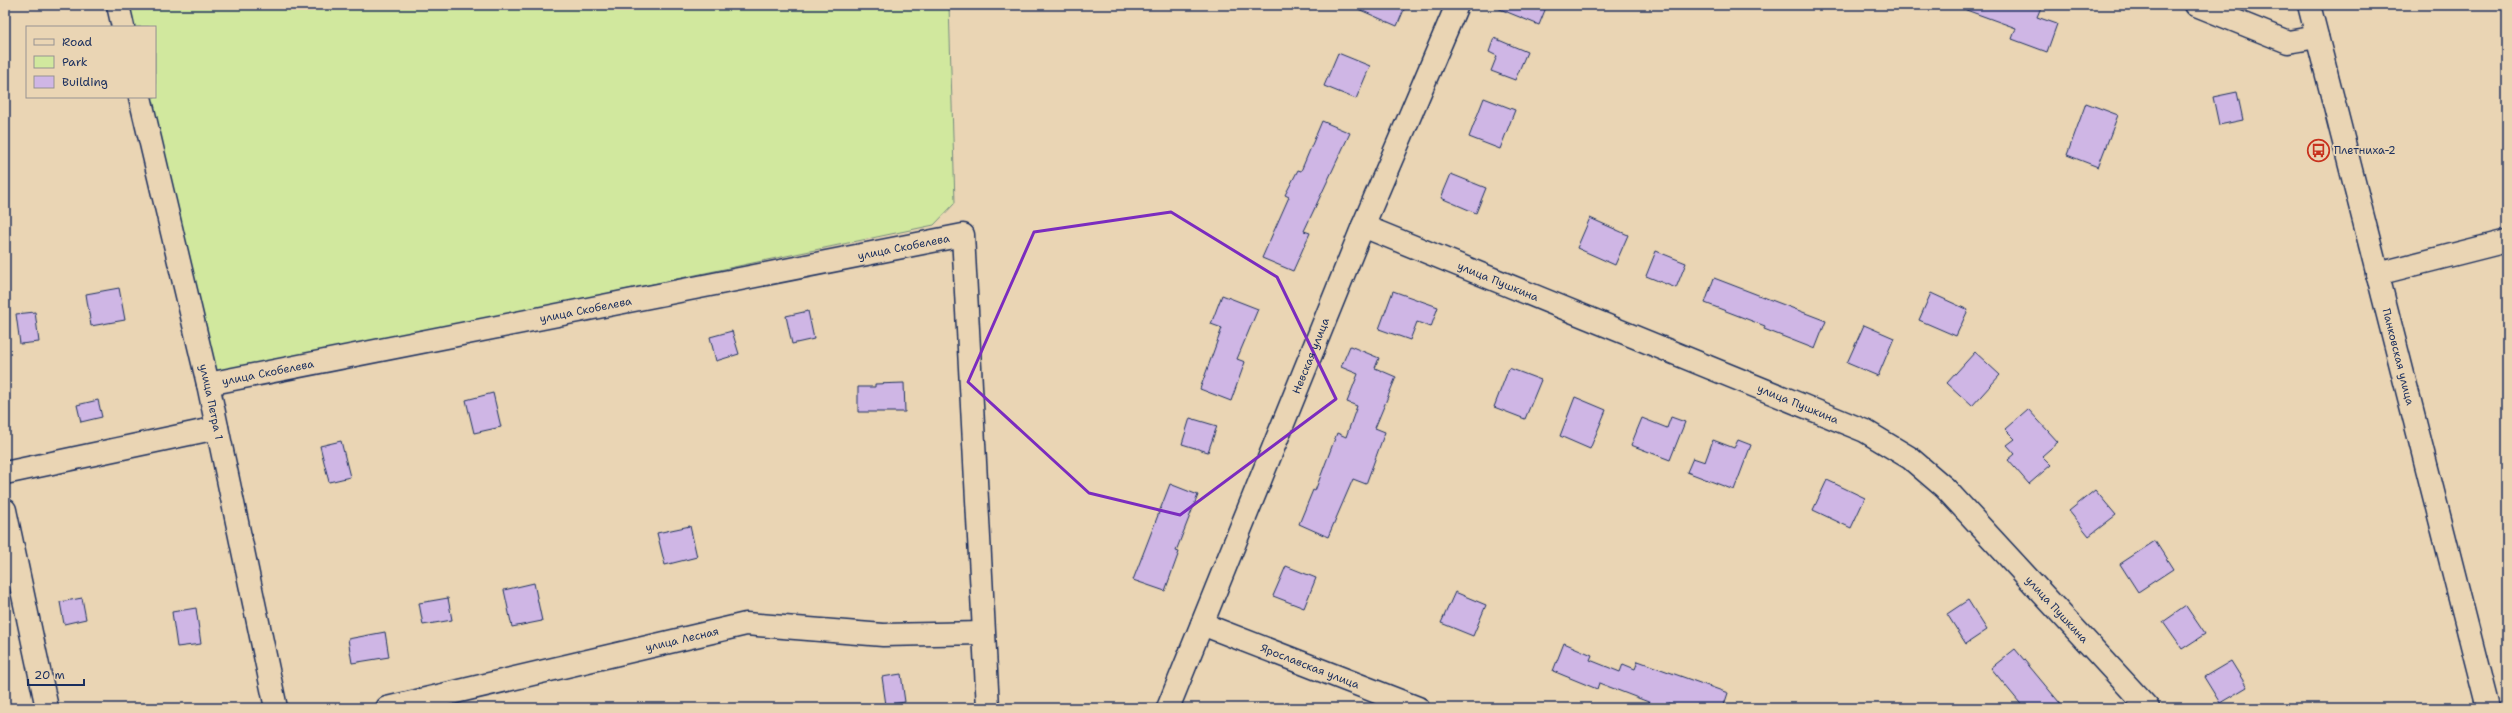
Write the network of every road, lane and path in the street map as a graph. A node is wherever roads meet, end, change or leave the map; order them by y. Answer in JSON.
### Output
{"nodes":[{"id":1,"x":118,"y":5,"type":"edge"},
{"id":2,"x":1456,"y":5,"type":"edge"},
{"id":3,"x":2196,"y":5,"type":"edge"},
{"id":4,"x":2309,"y":5,"type":"edge"},
{"id":5,"x":123,"y":26,"type":"edge"},
{"id":6,"x":2317,"y":37,"type":"junction"},
{"id":7,"x":140,"y":98,"type":"edge"},
{"id":8,"x":1363,"y":226,"type":"junction"},
{"id":9,"x":2507,"y":241,"type":"edge"},
{"id":10,"x":2377,"y":274,"type":"junction"},
{"id":11,"x":208,"y":384,"type":"junction"},
{"id":12,"x":217,"y":428,"type":"junction"},
{"id":13,"x":5,"y":473,"type":"edge"},
{"id":14,"x":5,"y":510,"type":"edge"},
{"id":15,"x":1202,"y":624,"type":"junction"},
{"id":16,"x":983,"y":633,"type":"junction"},
{"id":17,"x":47,"y":708,"type":"edge"},
{"id":18,"x":276,"y":708,"type":"edge"},
{"id":19,"x":387,"y":708,"type":"edge"},
{"id":20,"x":988,"y":708,"type":"edge"},
{"id":21,"x":1168,"y":708,"type":"edge"},
{"id":22,"x":1418,"y":708,"type":"edge"},
{"id":23,"x":2148,"y":708,"type":"edge"},
{"id":24,"x":2488,"y":708,"type":"edge"}],
"edges":[{"from":1,"to":5,"type":"street"},
{"from":2,"to":8,"type":"street","name":"Невская улица"},
{"from":3,"to":6,"type":"street"},
{"from":4,"to":6,"type":"street","name":"Панковская улица"},
{"from":6,"to":10,"type":"street","name":"Панковская улица"},
{"from":7,"to":11,"type":"street","name":"улица Петра 1"},
{"from":8,"to":15,"type":"street","name":"Невская улица"},
{"from":8,"to":23,"type":"street","name":"улица Пушкина"},
{"from":9,"to":10,"type":"street"},
{"from":10,"to":24,"type":"street","name":"Панковская улица"},
{"from":11,"to":12,"type":"street","name":"улица Петра 1"},
{"from":11,"to":16,"type":"street","name":"улица Скобелева"},
{"from":12,"to":13,"type":"street"},
{"from":12,"to":18,"type":"street","name":"улица Петра 1"},
{"from":14,"to":17,"type":"street"},
{"from":15,"to":21,"type":"street","name":"Невская улица"},
{"from":15,"to":22,"type":"street","name":"Ярославская улица"},
{"from":16,"to":19,"type":"street","name":"улица Лесная"},
{"from":16,"to":20,"type":"street"}]}
